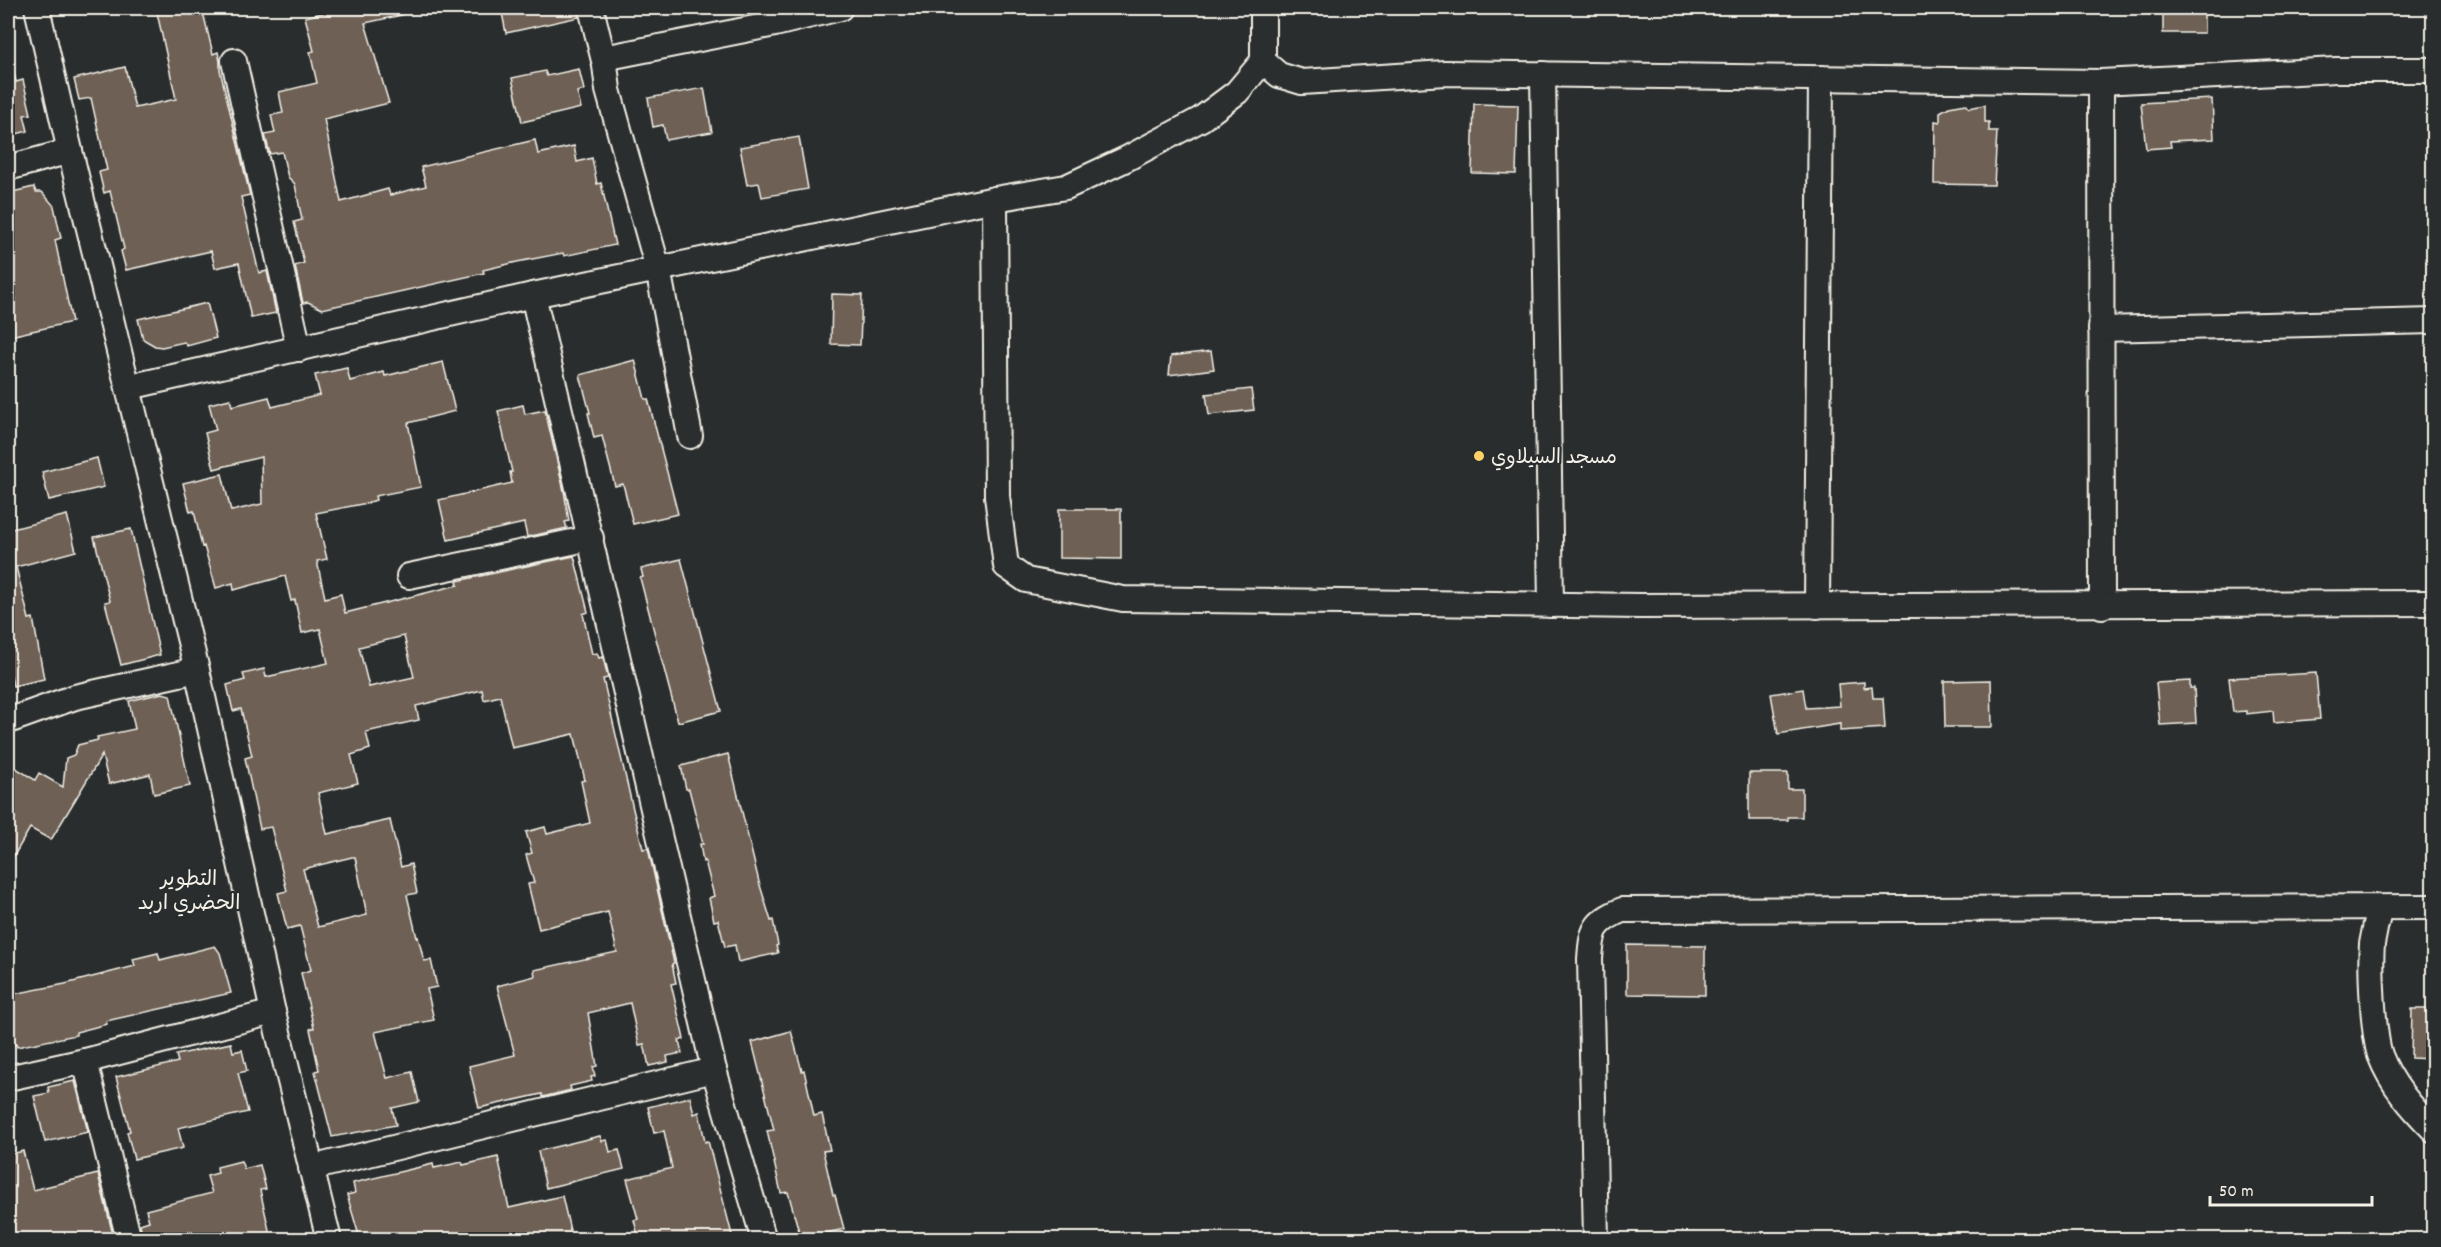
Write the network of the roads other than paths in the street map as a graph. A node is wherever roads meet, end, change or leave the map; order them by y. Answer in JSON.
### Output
{"nodes":[{"id":1,"x":37,"y":8,"type":"edge"},
{"id":2,"x":591,"y":8,"type":"edge"},
{"id":3,"x":840,"y":8,"type":"edge"},
{"id":4,"x":1263,"y":8,"type":"edge"},
{"id":5,"x":234,"y":61,"type":"dead end"},
{"id":6,"x":1263,"y":61,"type":"junction"},
{"id":7,"x":605,"y":64,"type":"junction"},
{"id":8,"x":2428,"y":65,"type":"edge"},
{"id":9,"x":1543,"y":74,"type":"junction"},
{"id":10,"x":1821,"y":78,"type":"junction"},
{"id":11,"x":2101,"y":82,"type":"junction"},
{"id":12,"x":70,"y":151,"type":"junction"},
{"id":13,"x":8,"y":168,"type":"edge"},
{"id":14,"x":995,"y":200,"type":"junction"},
{"id":15,"x":658,"y":269,"type":"junction"},
{"id":16,"x":533,"y":295,"type":"junction"},
{"id":17,"x":2433,"y":321,"type":"edge"},
{"id":18,"x":2101,"y":329,"type":"junction"},
{"id":19,"x":299,"y":349,"type":"junction"},
{"id":20,"x":129,"y":387,"type":"junction"},
{"id":21,"x":690,"y":436,"type":"dead end"},
{"id":22,"x":591,"y":538,"type":"junction"},
{"id":23,"x":409,"y":576,"type":"dead end"},
{"id":24,"x":2433,"y":603,"type":"edge"},
{"id":25,"x":1551,"y":605,"type":"junction"},
{"id":26,"x":1817,"y":606,"type":"junction"},
{"id":27,"x":2102,"y":606,"type":"junction"},
{"id":28,"x":197,"y":670,"type":"junction"},
{"id":29,"x":8,"y":721,"type":"edge"},
{"id":30,"x":2433,"y":907,"type":"edge"},
{"id":31,"x":2380,"y":908,"type":"junction"},
{"id":32,"x":273,"y":1012,"type":"junction"},
{"id":33,"x":85,"y":1061,"type":"junction"},
{"id":34,"x":714,"y":1070,"type":"junction"},
{"id":35,"x":8,"y":1078,"type":"edge"},
{"id":36,"x":2433,"y":1130,"type":"edge"},
{"id":37,"x":311,"y":1168,"type":"junction"},
{"id":38,"x":129,"y":1239,"type":"edge"},
{"id":39,"x":328,"y":1239,"type":"edge"},
{"id":40,"x":764,"y":1239,"type":"edge"},
{"id":41,"x":1596,"y":1239,"type":"edge"}],
"edges":[{"from":1,"to":12,"type":"street"},
{"from":2,"to":7,"type":"street"},
{"from":3,"to":7,"type":"street"},
{"from":4,"to":6,"type":"street"},
{"from":5,"to":19,"type":"street"},
{"from":6,"to":9,"type":"street"},
{"from":6,"to":14,"type":"street"},
{"from":7,"to":15,"type":"street"},
{"from":8,"to":11,"type":"street"},
{"from":9,"to":10,"type":"street"},
{"from":9,"to":25,"type":"street"},
{"from":10,"to":11,"type":"street"},
{"from":10,"to":26,"type":"street"},
{"from":11,"to":18,"type":"street"},
{"from":12,"to":13,"type":"street"},
{"from":12,"to":20,"type":"street"},
{"from":14,"to":15,"type":"street"},
{"from":14,"to":25,"type":"street"},
{"from":15,"to":16,"type":"street"},
{"from":15,"to":21,"type":"street"},
{"from":16,"to":19,"type":"street"},
{"from":16,"to":22,"type":"street"},
{"from":17,"to":18,"type":"street"},
{"from":18,"to":27,"type":"street"},
{"from":19,"to":20,"type":"street"},
{"from":20,"to":28,"type":"street"},
{"from":22,"to":23,"type":"street"},
{"from":22,"to":34,"type":"street"},
{"from":24,"to":27,"type":"street"},
{"from":25,"to":26,"type":"street"},
{"from":26,"to":27,"type":"street"},
{"from":28,"to":29,"type":"street"},
{"from":28,"to":32,"type":"street"},
{"from":30,"to":31,"type":"street"},
{"from":31,"to":36,"type":"street"},
{"from":31,"to":41,"type":"street"},
{"from":32,"to":33,"type":"street"},
{"from":32,"to":37,"type":"street"},
{"from":33,"to":35,"type":"street"},
{"from":33,"to":38,"type":"street"},
{"from":34,"to":37,"type":"street"},
{"from":34,"to":40,"type":"street"},
{"from":37,"to":39,"type":"street"}]}
